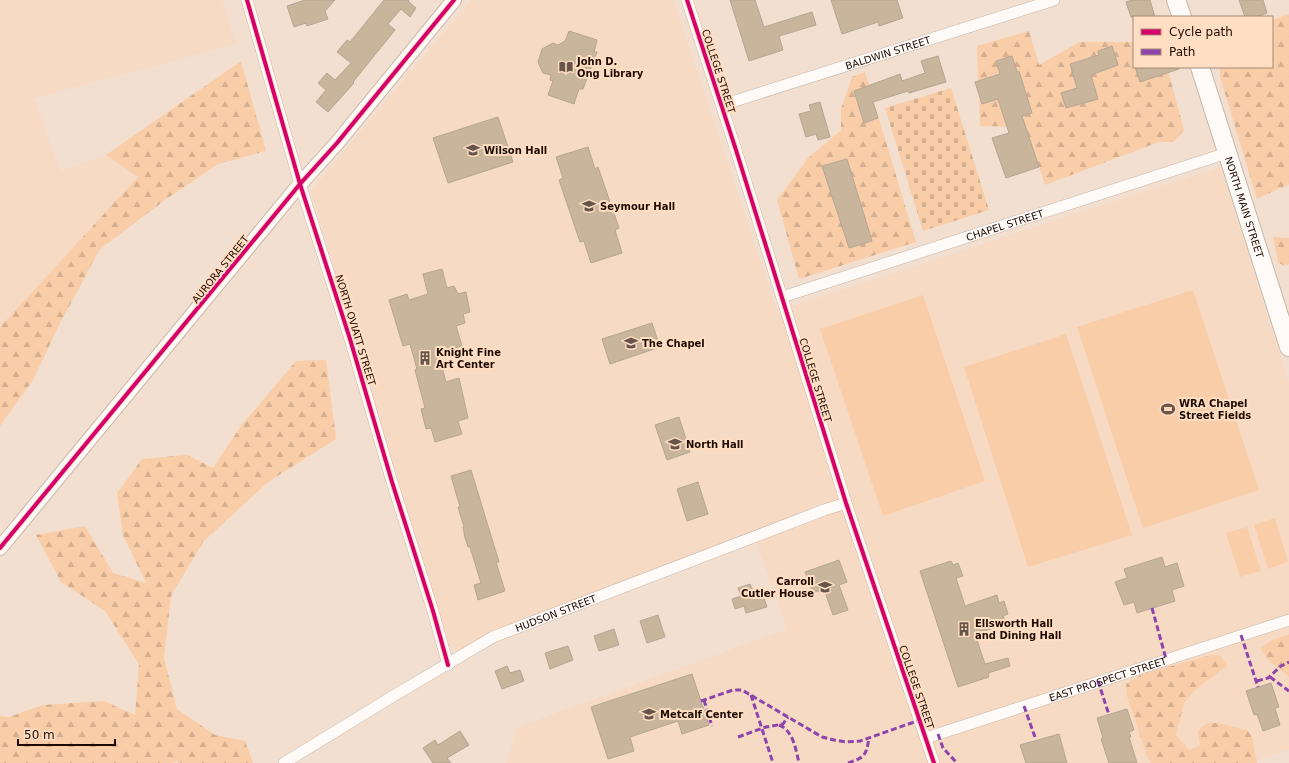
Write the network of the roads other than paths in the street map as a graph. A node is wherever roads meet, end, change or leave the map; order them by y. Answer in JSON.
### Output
{"nodes":[{"id":1,"x":246,"y":0,"type":"edge"},
{"id":2,"x":454,"y":0,"type":"edge"},
{"id":3,"x":687,"y":0,"type":"edge"},
{"id":4,"x":1054,"y":0,"type":"edge"},
{"id":5,"x":1176,"y":0,"type":"edge"},
{"id":6,"x":1182,"y":16,"type":"edge"},
{"id":7,"x":1200,"y":68,"type":"edge"},
{"id":8,"x":722,"y":105,"type":"junction"},
{"id":9,"x":1227,"y":153,"type":"junction"},
{"id":10,"x":300,"y":184,"type":"junction"},
{"id":11,"x":782,"y":297,"type":"junction"},
{"id":12,"x":1289,"y":347,"type":"edge"},
{"id":13,"x":846,"y":503,"type":"junction"},
{"id":14,"x":0,"y":548,"type":"edge"},
{"id":15,"x":1289,"y":620,"type":"edge"},
{"id":16,"x":448,"y":665,"type":"junction"},
{"id":17,"x":926,"y":738,"type":"junction"},
{"id":18,"x":284,"y":763,"type":"edge"},
{"id":19,"x":934,"y":763,"type":"edge"}],
"edges":[{"from":1,"to":10,"type":"street","name":"NORTH OVIATT STREET"},
{"from":2,"to":10,"type":"street","name":"AURORA STREET"},
{"from":3,"to":8,"type":"street","name":"COLLEGE STREET"},
{"from":4,"to":8,"type":"street","name":"BALDWIN STREET"},
{"from":5,"to":6,"type":"main road"},
{"from":7,"to":9,"type":"main road","name":"NORTH MAIN STREET"},
{"from":8,"to":11,"type":"street","name":"COLLEGE STREET"},
{"from":9,"to":11,"type":"street","name":"CHAPEL STREET"},
{"from":9,"to":12,"type":"main road","name":"NORTH MAIN STREET"},
{"from":10,"to":14,"type":"street","name":"AURORA STREET"},
{"from":10,"to":16,"type":"street","name":"NORTH OVIATT STREET"},
{"from":11,"to":13,"type":"street","name":"COLLEGE STREET"},
{"from":13,"to":16,"type":"street","name":"HUDSON STREET"},
{"from":13,"to":17,"type":"street","name":"COLLEGE STREET"},
{"from":15,"to":17,"type":"street","name":"EAST PROSPECT STREET"},
{"from":16,"to":18,"type":"street","name":"HUDSON STREET"},
{"from":17,"to":19,"type":"street","name":"COLLEGE STREET"}]}
